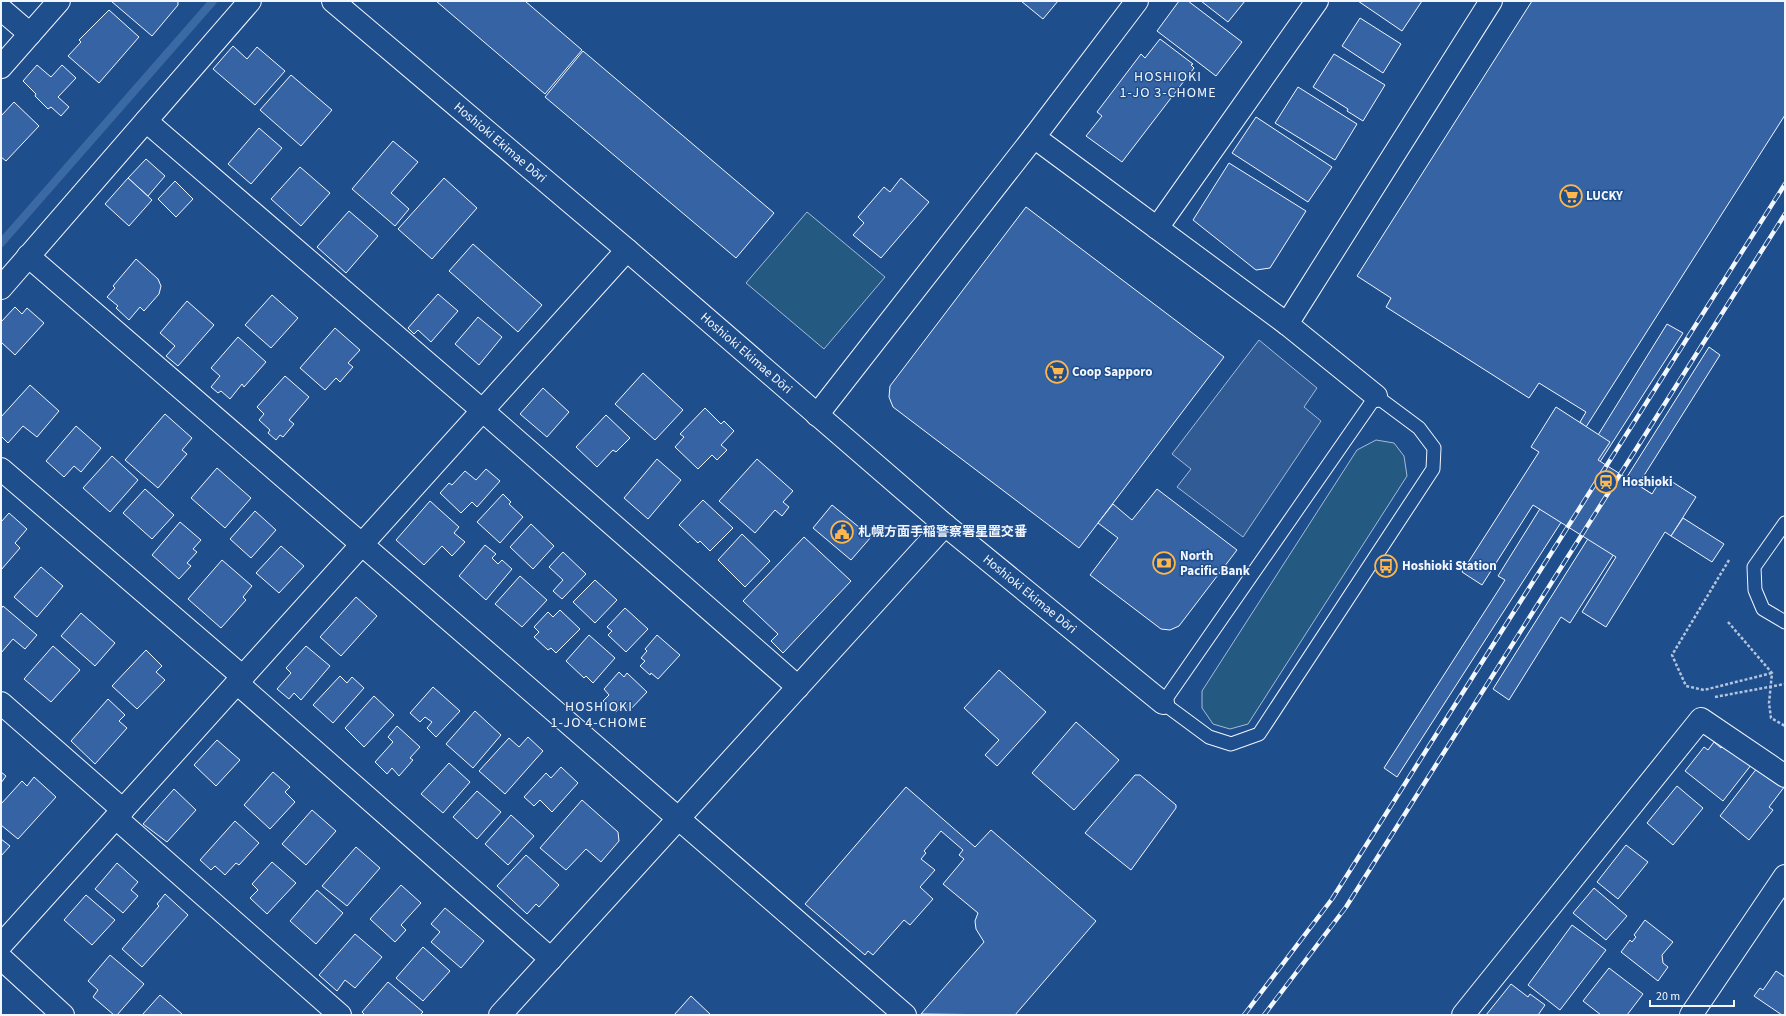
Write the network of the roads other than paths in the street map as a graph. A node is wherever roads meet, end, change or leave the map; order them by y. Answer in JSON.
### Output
{"nodes":[{"id":1,"x":59,"y":1,"type":"edge"},
{"id":2,"x":250,"y":1,"type":"edge"},
{"id":3,"x":333,"y":1,"type":"edge"},
{"id":4,"x":1138,"y":1,"type":"edge"},
{"id":5,"x":1317,"y":1,"type":"edge"},
{"id":6,"x":1491,"y":1,"type":"edge"},
{"id":7,"x":1,"y":9,"type":"edge"},
{"id":8,"x":30,"y":34,"type":"junction"},
{"id":9,"x":1,"y":67,"type":"edge"},
{"id":10,"x":146,"y":121,"type":"junction"},
{"id":11,"x":1034,"y":137,"type":"junction"},
{"id":12,"x":1157,"y":228,"type":"junction"},
{"id":13,"x":627,"y":250,"type":"junction"},
{"id":14,"x":28,"y":256,"type":"junction"},
{"id":15,"x":1,"y":288,"type":"edge"},
{"id":16,"x":1287,"y":324,"type":"junction"},
{"id":17,"x":1376,"y":396,"type":"junction"},
{"id":18,"x":483,"y":411,"type":"junction"},
{"id":19,"x":817,"y":415,"type":"junction"},
{"id":20,"x":1,"y":469,"type":"edge"},
{"id":21,"x":1785,"y":523,"type":"edge"},
{"id":22,"x":945,"y":526,"type":"junction"},
{"id":23,"x":361,"y":545,"type":"junction"},
{"id":24,"x":1785,"y":622,"type":"edge"},
{"id":25,"x":240,"y":680,"type":"junction"},
{"id":26,"x":798,"y":687,"type":"junction"},
{"id":27,"x":1,"y":703,"type":"edge"},
{"id":28,"x":1163,"y":703,"type":"junction"},
{"id":29,"x":1785,"y":776,"type":"edge"},
{"id":30,"x":120,"y":814,"type":"junction"},
{"id":31,"x":680,"y":817,"type":"junction"},
{"id":32,"x":1785,"y":876,"type":"edge"},
{"id":33,"x":2,"y":946,"type":"edge"},
{"id":34,"x":551,"y":959,"type":"junction"},
{"id":35,"x":63,"y":1015,"type":"edge"},
{"id":36,"x":340,"y":1015,"type":"edge"},
{"id":37,"x":500,"y":1015,"type":"edge"},
{"id":38,"x":905,"y":1015,"type":"edge"},
{"id":39,"x":1463,"y":1015,"type":"edge"},
{"id":40,"x":1691,"y":1015,"type":"edge"}],
"edges":[{"from":1,"to":8,"type":"street"},
{"from":2,"to":10,"type":"street"},
{"from":3,"to":13,"type":"street","name":"Hoshioki Ekimae Dōri"},
{"from":4,"to":11,"type":"street"},
{"from":5,"to":12,"type":"street"},
{"from":6,"to":16,"type":"street"},
{"from":7,"to":8,"type":"street"},
{"from":8,"to":9,"type":"street"},
{"from":10,"to":14,"type":"street"},
{"from":10,"to":18,"type":"street"},
{"from":11,"to":12,"type":"street"},
{"from":11,"to":19,"type":"street"},
{"from":12,"to":16,"type":"street"},
{"from":13,"to":18,"type":"street"},
{"from":13,"to":19,"type":"street","name":"Hoshioki Ekimae Dōri"},
{"from":14,"to":15,"type":"street"},
{"from":14,"to":23,"type":"street"},
{"from":16,"to":17,"type":"street"},
{"from":17,"to":28,"type":"lane"},
{"from":17,"to":28,"type":"lane"},
{"from":18,"to":23,"type":"street"},
{"from":18,"to":26,"type":"street"},
{"from":19,"to":22,"type":"street","name":"Hoshioki Ekimae Dōri"},
{"from":20,"to":25,"type":"street"},
{"from":21,"to":24,"type":"lane"},
{"from":22,"to":26,"type":"street"},
{"from":22,"to":28,"type":"street","name":"Hoshioki Ekimae Dōri"},
{"from":23,"to":25,"type":"street"},
{"from":23,"to":31,"type":"street"},
{"from":25,"to":30,"type":"street"},
{"from":25,"to":34,"type":"street"},
{"from":26,"to":31,"type":"street"},
{"from":27,"to":30,"type":"street"},
{"from":29,"to":39,"type":"street"},
{"from":30,"to":33,"type":"street"},
{"from":30,"to":36,"type":"street"},
{"from":31,"to":34,"type":"street"},
{"from":31,"to":38,"type":"street"},
{"from":32,"to":40,"type":"street"},
{"from":33,"to":35,"type":"street"},
{"from":34,"to":37,"type":"street"}]}
